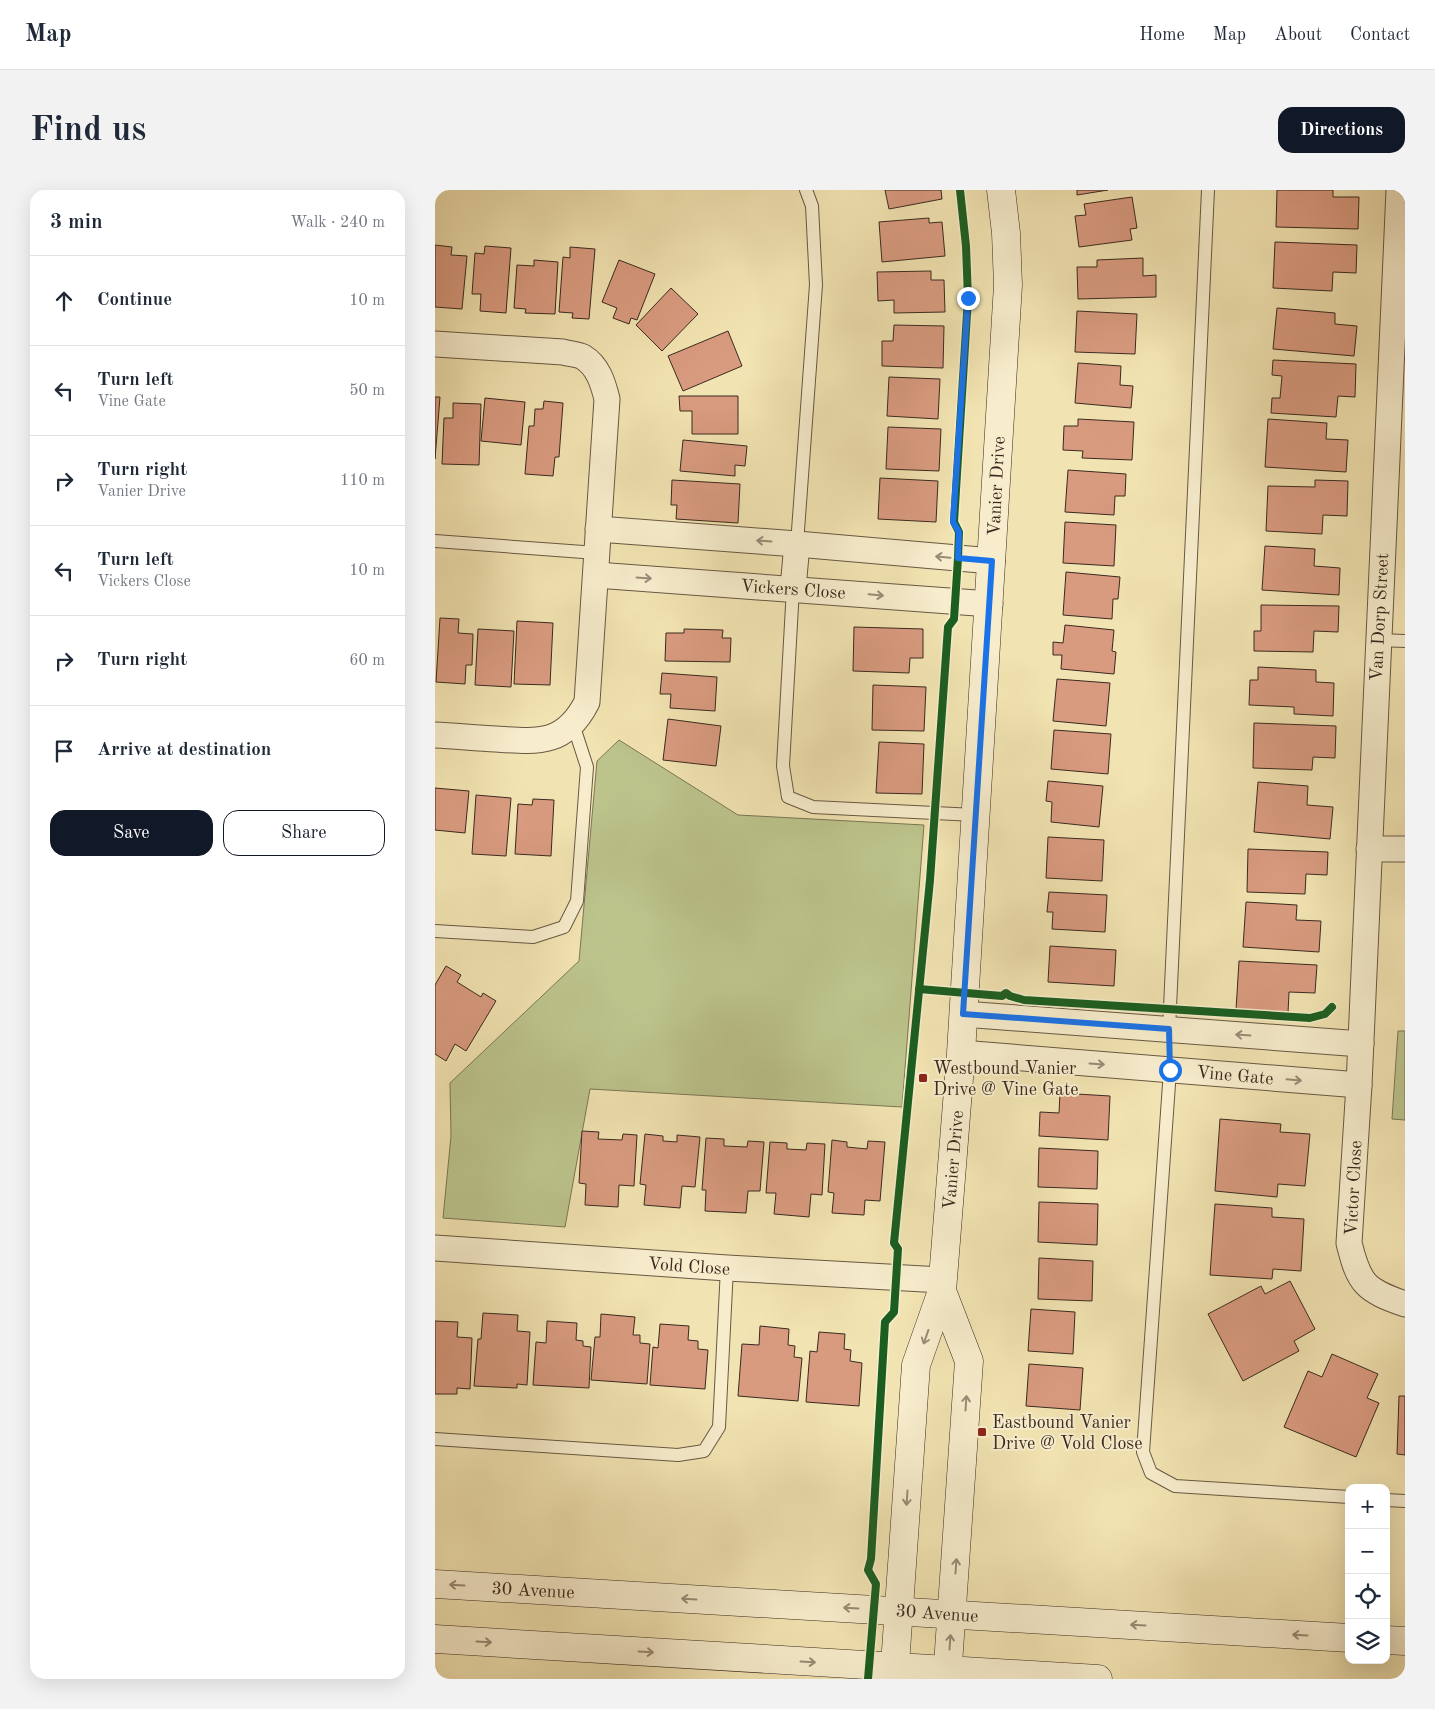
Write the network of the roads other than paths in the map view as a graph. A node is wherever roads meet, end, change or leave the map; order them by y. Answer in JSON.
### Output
{"nodes":[{"id":1,"x":806,"y":190,"type":"edge"},
{"id":2,"x":1001,"y":190,"type":"edge"},
{"id":3,"x":1208,"y":190,"type":"edge"},
{"id":4,"x":1401,"y":205,"type":"edge"},
{"id":5,"x":435,"y":344,"type":"edge"},
{"id":6,"x":1397,"y":420,"type":"edge"},
{"id":7,"x":435,"y":541,"type":"edge"},
{"id":8,"x":797,"y":544,"type":"junction"},
{"id":9,"x":597,"y":552,"type":"junction"},
{"id":10,"x":992,"y":561,"type":"junction"},
{"id":11,"x":793,"y":588,"type":"junction"},
{"id":12,"x":990,"y":604,"type":"junction"},
{"id":13,"x":1378,"y":640,"type":"junction"},
{"id":14,"x":1405,"y":641,"type":"edge"},
{"id":15,"x":573,"y":724,"type":"junction"},
{"id":16,"x":435,"y":735,"type":"edge"},
{"id":17,"x":975,"y":816,"type":"junction"},
{"id":18,"x":1369,"y":849,"type":"junction"},
{"id":19,"x":1405,"y":849,"type":"edge"},
{"id":20,"x":435,"y":931,"type":"edge"},
{"id":21,"x":963,"y":1014,"type":"junction"},
{"id":22,"x":1169,"y":1029,"type":"junction"},
{"id":23,"x":1361,"y":1044,"type":"junction"},
{"id":24,"x":961,"y":1054,"type":"junction"},
{"id":25,"x":1170,"y":1070,"type":"junction"},
{"id":26,"x":1359,"y":1085,"type":"junction"},
{"id":27,"x":435,"y":1248,"type":"edge"},
{"id":28,"x":727,"y":1268,"type":"junction"},
{"id":29,"x":942,"y":1286,"type":"junction"},
{"id":30,"x":1405,"y":1304,"type":"edge"},
{"id":31,"x":435,"y":1439,"type":"edge"},
{"id":32,"x":1345,"y":1498,"type":"edge"},
{"id":33,"x":1390,"y":1500,"type":"edge"},
{"id":34,"x":1405,"y":1501,"type":"edge"},
{"id":35,"x":435,"y":1584,"type":"edge"},
{"id":36,"x":900,"y":1611,"type":"junction"},
{"id":37,"x":952,"y":1614,"type":"junction"},
{"id":38,"x":1345,"y":1638,"type":"edge"},
{"id":39,"x":435,"y":1639,"type":"edge"},
{"id":40,"x":1390,"y":1640,"type":"edge"},
{"id":41,"x":1405,"y":1641,"type":"edge"},
{"id":42,"x":895,"y":1673,"type":"edge"},
{"id":43,"x":948,"y":1674,"type":"edge"},
{"id":44,"x":1098,"y":1679,"type":"edge"}],
"edges":[{"from":1,"to":8,"type":"lane"},
{"from":2,"to":10,"type":"street","name":"Vanier Drive"},
{"from":3,"to":22,"type":"lane"},
{"from":4,"to":6,"type":"street","name":"Van Dorp Street"},
{"from":5,"to":9,"type":"street"},
{"from":6,"to":13,"type":"street","name":"Van Dorp Street"},
{"from":7,"to":9,"type":"lane"},
{"from":8,"to":9,"type":"street","one_way":true},
{"from":10,"to":8,"type":"street","one_way":true},
{"from":8,"to":11,"type":"street"},
{"from":9,"to":11,"type":"street","name":"Vickers Close","one_way":true},
{"from":9,"to":15,"type":"street"},
{"from":10,"to":12,"type":"street","name":"Vanier Drive"},
{"from":11,"to":12,"type":"street","name":"Vickers Close","one_way":true},
{"from":11,"to":17,"type":"lane"},
{"from":12,"to":17,"type":"street","name":"Vanier Drive"},
{"from":13,"to":14,"type":"lane"},
{"from":13,"to":18,"type":"street","name":"Van Dorp Street"},
{"from":15,"to":16,"type":"street"},
{"from":15,"to":20,"type":"lane"},
{"from":17,"to":21,"type":"street","name":"Vanier Drive"},
{"from":18,"to":19,"type":"street"},
{"from":18,"to":23,"type":"street","name":"Van Dorp Street"},
{"from":21,"to":22,"type":"street"},
{"from":21,"to":24,"type":"street","name":"Vanier Drive"},
{"from":23,"to":22,"type":"street","one_way":true},
{"from":22,"to":25,"type":"street"},
{"from":23,"to":26,"type":"street","name":"Victor Close"},
{"from":24,"to":25,"type":"street","name":"Vine Gate","one_way":true},
{"from":24,"to":29,"type":"street","name":"Vanier Drive"},
{"from":25,"to":26,"type":"street","name":"Vine Gate","one_way":true},
{"from":25,"to":32,"type":"lane"},
{"from":26,"to":30,"type":"street","name":"Victor Close"},
{"from":27,"to":28,"type":"street","name":"Vold Close"},
{"from":28,"to":29,"type":"street","name":"Vold Close"},
{"from":28,"to":31,"type":"lane"},
{"from":29,"to":36,"type":"street","name":"Vanier Drive","one_way":true},
{"from":37,"to":29,"type":"street","name":"Vanier Drive","one_way":true},
{"from":33,"to":34,"type":"lane"},
{"from":36,"to":35,"type":"street","name":"30 Avenue","one_way":true},
{"from":36,"to":37,"type":"street","name":"30 Avenue"},
{"from":36,"to":42,"type":"street","name":"Vanier Drive"},
{"from":38,"to":37,"type":"street","name":"30 Avenue","one_way":true},
{"from":43,"to":37,"type":"street","name":"Vanier Drive","one_way":true},
{"from":39,"to":42,"type":"street","one_way":true},
{"from":40,"to":41,"type":"street"},
{"from":42,"to":43,"type":"street"},
{"from":43,"to":44,"type":"street"}]}
